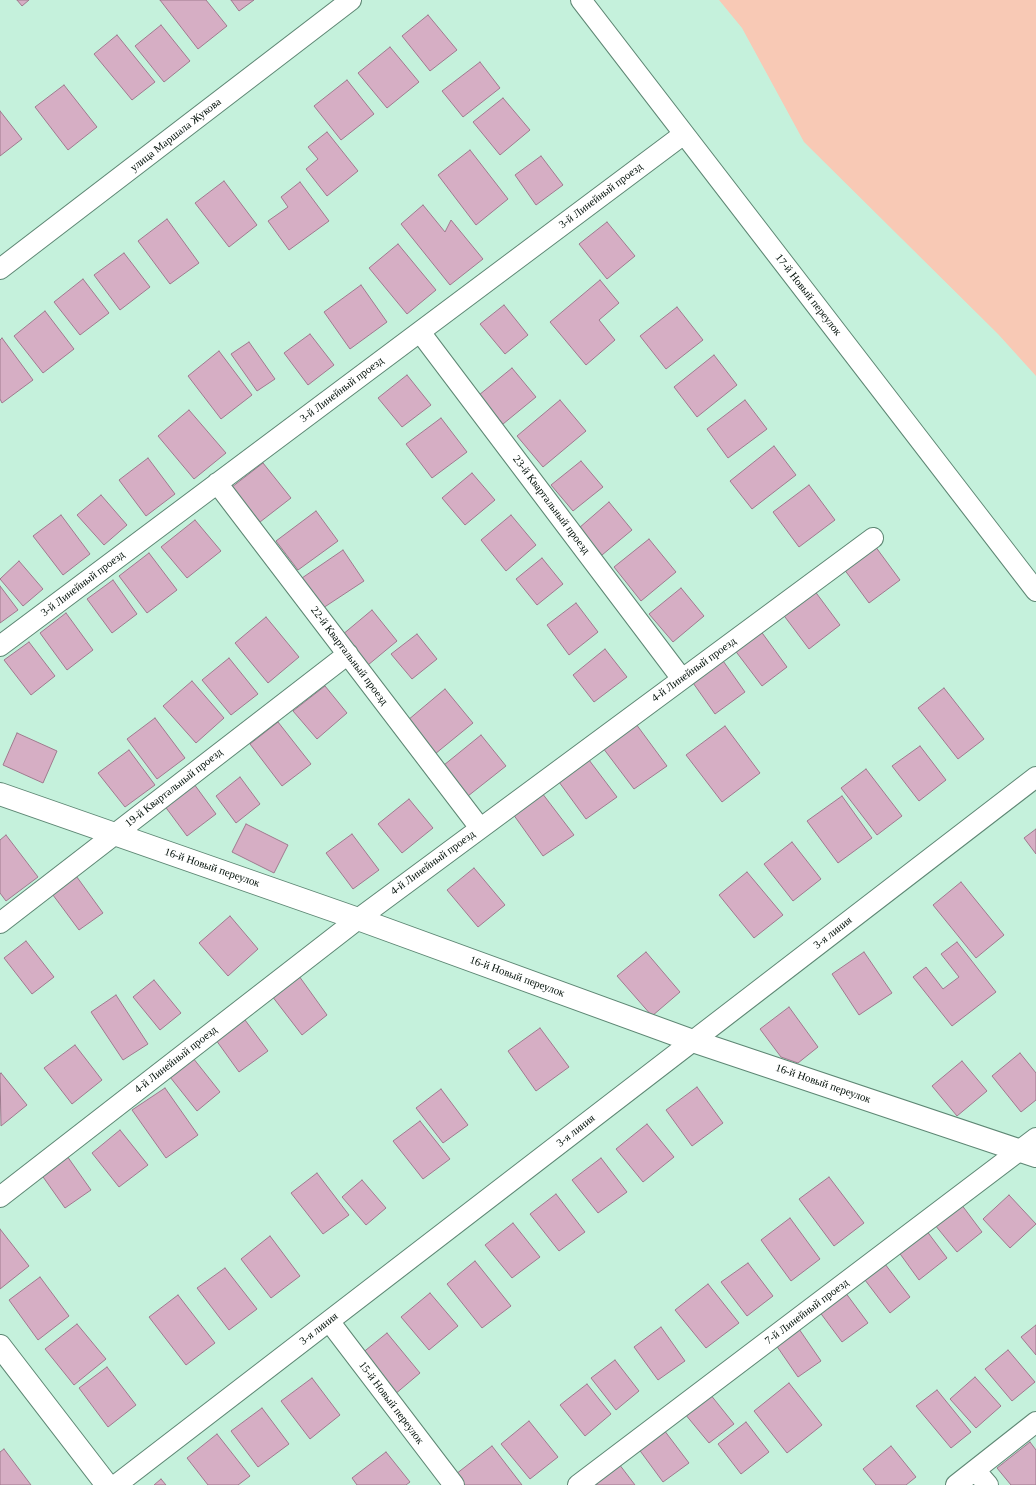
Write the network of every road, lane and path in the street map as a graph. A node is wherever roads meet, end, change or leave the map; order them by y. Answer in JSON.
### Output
{"nodes":[{"id":1,"x":351,"y":0,"type":"edge"},
{"id":2,"x":581,"y":0,"type":"edge"},
{"id":3,"x":684,"y":134,"type":"junction"},
{"id":4,"x":0,"y":270,"type":"edge"},
{"id":5,"x":420,"y":332,"type":"junction"},
{"id":6,"x":217,"y":483,"type":"junction"},
{"id":7,"x":873,"y":538,"type":"dead end"},
{"id":8,"x":1036,"y":591,"type":"edge"},
{"id":9,"x":0,"y":646,"type":"edge"},
{"id":10,"x":348,"y":654,"type":"junction"},
{"id":11,"x":682,"y":679,"type":"junction"},
{"id":12,"x":1036,"y":777,"type":"edge"},
{"id":13,"x":0,"y":794,"type":"edge"},
{"id":14,"x":480,"y":828,"type":"junction"},
{"id":15,"x":115,"y":834,"type":"junction"},
{"id":16,"x":358,"y":919,"type":"junction"},
{"id":17,"x":0,"y":923,"type":"edge"},
{"id":18,"x":693,"y":1041,"type":"junction"},
{"id":19,"x":1031,"y":1148,"type":"edge"},
{"id":20,"x":0,"y":1197,"type":"edge"},
{"id":21,"x":329,"y":1321,"type":"junction"},
{"id":22,"x":0,"y":1346,"type":"edge"},
{"id":23,"x":1036,"y":1422,"type":"edge"},
{"id":24,"x":975,"y":1470,"type":"junction"},
{"id":25,"x":107,"y":1485,"type":"edge"},
{"id":26,"x":116,"y":1485,"type":"edge"},
{"id":27,"x":454,"y":1485,"type":"edge"},
{"id":28,"x":578,"y":1485,"type":"edge"},
{"id":29,"x":956,"y":1485,"type":"edge"},
{"id":30,"x":988,"y":1485,"type":"edge"}],
"edges":[{"from":1,"to":4,"type":"street","name":"улица Маршала Жукова"},
{"from":2,"to":3,"type":"street","name":"17-й Новый переулок"},
{"from":3,"to":5,"type":"street","name":"3-й Линейный проезд"},
{"from":3,"to":8,"type":"street","name":"17-й Новый переулок"},
{"from":5,"to":6,"type":"street","name":"3-й Линейный проезд"},
{"from":5,"to":11,"type":"street","name":"23-й Квартальный проезд"},
{"from":6,"to":9,"type":"street","name":"3-й Линейный проезд"},
{"from":6,"to":10,"type":"street","name":"22-й Квартальный проезд"},
{"from":7,"to":11,"type":"street","name":"4-й Линейный проезд"},
{"from":10,"to":14,"type":"street","name":"22-й Квартальный проезд"},
{"from":10,"to":15,"type":"street","name":"19-й Квартальный проезд"},
{"from":11,"to":14,"type":"street","name":"4-й Линейный проезд"},
{"from":12,"to":18,"type":"street","name":"3-я линия"},
{"from":13,"to":15,"type":"street","name":"16-й Новый переулок"},
{"from":14,"to":16,"type":"street","name":"4-й Линейный проезд"},
{"from":15,"to":16,"type":"street","name":"16-й Новый переулок"},
{"from":15,"to":17,"type":"street","name":"19-й Квартальный проезд"},
{"from":16,"to":18,"type":"street","name":"16-й Новый переулок"},
{"from":16,"to":20,"type":"street","name":"4-й Линейный проезд"},
{"from":18,"to":19,"type":"street","name":"16-й Новый переулок"},
{"from":18,"to":21,"type":"street","name":"3-я линия"},
{"from":19,"to":28,"type":"street","name":"7-й Линейный проезд"},
{"from":21,"to":26,"type":"street","name":"3-я линия"},
{"from":21,"to":27,"type":"street","name":"15-й Новый переулок"},
{"from":22,"to":25,"type":"street"},
{"from":23,"to":24,"type":"street"},
{"from":24,"to":29,"type":"street"},
{"from":24,"to":30,"type":"street"}]}
